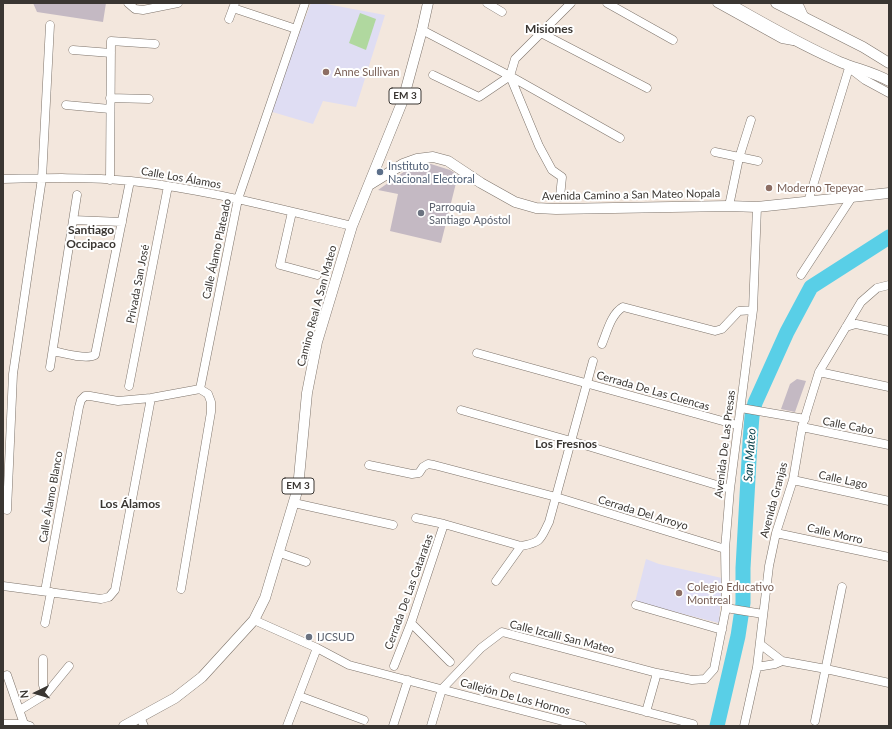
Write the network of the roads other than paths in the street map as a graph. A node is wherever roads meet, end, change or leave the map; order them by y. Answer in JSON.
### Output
{"nodes":[{"id":1,"x":128,"y":3,"type":"edge"},
{"id":2,"x":178,"y":3,"type":"edge"},
{"id":3,"x":306,"y":3,"type":"edge"},
{"id":4,"x":428,"y":3,"type":"edge"},
{"id":5,"x":487,"y":3,"type":"edge"},
{"id":6,"x":571,"y":3,"type":"edge"},
{"id":7,"x":607,"y":3,"type":"edge"},
{"id":8,"x":717,"y":3,"type":"edge"},
{"id":9,"x":728,"y":3,"type":"edge"},
{"id":10,"x":776,"y":3,"type":"edge"},
{"id":11,"x":792,"y":3,"type":"edge"},
{"id":12,"x":143,"y":6,"type":"edge"},
{"id":13,"x":234,"y":6,"type":"edge"},
{"id":14,"x":502,"y":12,"type":"dead end"},
{"id":15,"x":805,"y":18,"type":"junction"},
{"id":16,"x":230,"y":19,"type":"dead end"},
{"id":17,"x":50,"y":24,"type":"dead end"},
{"id":18,"x":296,"y":29,"type":"junction"},
{"id":19,"x":422,"y":30,"type":"junction"},
{"id":20,"x":541,"y":33,"type":"junction"},
{"id":21,"x":673,"y":40,"type":"dead end"},
{"id":22,"x":796,"y":41,"type":"junction"},
{"id":23,"x":155,"y":44,"type":"dead end"},
{"id":24,"x":863,"y":47,"type":"junction"},
{"id":25,"x":73,"y":50,"type":"dead end"},
{"id":26,"x":111,"y":52,"type":"junction"},
{"id":27,"x":889,"y":57,"type":"edge"},
{"id":28,"x":841,"y":62,"type":"junction"},
{"id":29,"x":889,"y":63,"type":"edge"},
{"id":30,"x":849,"y":68,"type":"junction"},
{"id":31,"x":433,"y":75,"type":"dead end"},
{"id":32,"x":510,"y":76,"type":"junction"},
{"id":33,"x":889,"y":81,"type":"edge"},
{"id":34,"x":647,"y":88,"type":"dead end"},
{"id":35,"x":889,"y":93,"type":"edge"},
{"id":36,"x":110,"y":98,"type":"junction"},
{"id":37,"x":149,"y":99,"type":"dead end"},
{"id":38,"x":66,"y":105,"type":"dead end"},
{"id":39,"x":110,"y":109,"type":"junction"},
{"id":40,"x":751,"y":120,"type":"dead end"},
{"id":41,"x":620,"y":138,"type":"dead end"},
{"id":42,"x":715,"y":152,"type":"dead end"},
{"id":43,"x":739,"y":158,"type":"junction"},
{"id":44,"x":758,"y":161,"type":"dead end"},
{"id":45,"x":562,"y":177,"type":"junction"},
{"id":46,"x":571,"y":177,"type":"dead end"},
{"id":47,"x":3,"y":178,"type":"edge"},
{"id":48,"x":42,"y":178,"type":"junction"},
{"id":49,"x":110,"y":180,"type":"junction"},
{"id":50,"x":130,"y":181,"type":"junction"},
{"id":51,"x":369,"y":185,"type":"junction"},
{"id":52,"x":168,"y":186,"type":"junction"},
{"id":53,"x":889,"y":193,"type":"edge"},
{"id":54,"x":76,"y":195,"type":"dead end"},
{"id":55,"x":560,"y":197,"type":"dead end"},
{"id":56,"x":852,"y":197,"type":"junction"},
{"id":57,"x":238,"y":199,"type":"junction"},
{"id":58,"x":808,"y":202,"type":"junction"},
{"id":59,"x":729,"y":206,"type":"junction"},
{"id":60,"x":757,"y":207,"type":"junction"},
{"id":61,"x":292,"y":212,"type":"junction"},
{"id":62,"x":73,"y":220,"type":"junction"},
{"id":63,"x":122,"y":222,"type":"junction"},
{"id":64,"x":352,"y":226,"type":"junction"},
{"id":65,"x":316,"y":275,"type":"dead end"},
{"id":66,"x":801,"y":275,"type":"dead end"},
{"id":67,"x":889,"y":284,"type":"edge"},
{"id":68,"x":753,"y":310,"type":"junction"},
{"id":69,"x":846,"y":327,"type":"junction"},
{"id":70,"x":889,"y":331,"type":"edge"},
{"id":71,"x":602,"y":344,"type":"dead end"},
{"id":72,"x":53,"y":351,"type":"junction"},
{"id":73,"x":477,"y":353,"type":"dead end"},
{"id":74,"x":592,"y":361,"type":"dead end"},
{"id":75,"x":50,"y":367,"type":"dead end"},
{"id":76,"x":820,"y":372,"type":"junction"},
{"id":77,"x":586,"y":383,"type":"junction"},
{"id":78,"x":129,"y":386,"type":"dead end"},
{"id":79,"x":889,"y":387,"type":"edge"},
{"id":80,"x":200,"y":389,"type":"junction"},
{"id":81,"x":151,"y":398,"type":"junction"},
{"id":82,"x":743,"y":409,"type":"junction"},
{"id":83,"x":461,"y":410,"type":"dead end"},
{"id":84,"x":804,"y":423,"type":"junction"},
{"id":85,"x":738,"y":425,"type":"junction"},
{"id":86,"x":571,"y":441,"type":"junction"},
{"id":87,"x":889,"y":445,"type":"edge"},
{"id":88,"x":369,"y":465,"type":"dead end"},
{"id":89,"x":793,"y":480,"type":"junction"},
{"id":90,"x":730,"y":489,"type":"junction"},
{"id":91,"x":556,"y":497,"type":"junction"},
{"id":92,"x":889,"y":501,"type":"edge"},
{"id":93,"x":294,"y":503,"type":"junction"},
{"id":94,"x":7,"y":510,"type":"dead end"},
{"id":95,"x":416,"y":518,"type":"dead end"},
{"id":96,"x":444,"y":524,"type":"junction"},
{"id":97,"x":393,"y":525,"type":"dead end"},
{"id":98,"x":776,"y":533,"type":"junction"},
{"id":99,"x":521,"y":546,"type":"junction"},
{"id":100,"x":725,"y":549,"type":"junction"},
{"id":101,"x":280,"y":553,"type":"junction"},
{"id":102,"x":889,"y":557,"type":"edge"},
{"id":103,"x":306,"y":562,"type":"dead end"},
{"id":104,"x":496,"y":581,"type":"dead end"},
{"id":105,"x":3,"y":586,"type":"edge"},
{"id":106,"x":842,"y":587,"type":"dead end"},
{"id":107,"x":181,"y":588,"type":"dead end"},
{"id":108,"x":48,"y":592,"type":"junction"},
{"id":109,"x":636,"y":605,"type":"dead end"},
{"id":110,"x":730,"y":609,"type":"junction"},
{"id":111,"x":760,"y":613,"type":"junction"},
{"id":112,"x":254,"y":620,"type":"junction"},
{"id":113,"x":45,"y":622,"type":"dead end"},
{"id":114,"x":411,"y":623,"type":"junction"},
{"id":115,"x":722,"y":630,"type":"junction"},
{"id":116,"x":760,"y":644,"type":"junction"},
{"id":117,"x":318,"y":648,"type":"junction"},
{"id":118,"x":43,"y":659,"type":"dead end"},
{"id":119,"x":782,"y":660,"type":"junction"},
{"id":120,"x":450,"y":662,"type":"dead end"},
{"id":121,"x":69,"y":666,"type":"dead end"},
{"id":122,"x":394,"y":666,"type":"dead end"},
{"id":123,"x":756,"y":667,"type":"junction"},
{"id":124,"x":826,"y":668,"type":"junction"},
{"id":125,"x":657,"y":673,"type":"junction"},
{"id":126,"x":7,"y":675,"type":"dead end"},
{"id":127,"x":514,"y":677,"type":"dead end"},
{"id":128,"x":705,"y":679,"type":"joint"},
{"id":129,"x":408,"y":680,"type":"junction"},
{"id":130,"x":889,"y":682,"type":"edge"},
{"id":131,"x":442,"y":688,"type":"junction"},
{"id":132,"x":46,"y":694,"type":"junction"},
{"id":133,"x":299,"y":696,"type":"junction"},
{"id":134,"x":20,"y":710,"type":"junction"},
{"id":135,"x":646,"y":712,"type":"junction"},
{"id":136,"x":364,"y":720,"type":"dead end"},
{"id":137,"x":815,"y":721,"type":"dead end"},
{"id":138,"x":142,"y":722,"type":"edge"},
{"id":139,"x":3,"y":724,"type":"edge"},
{"id":140,"x":693,"y":724,"type":"dead end"},
{"id":141,"x":27,"y":725,"type":"edge"},
{"id":142,"x":124,"y":726,"type":"edge"},
{"id":143,"x":287,"y":726,"type":"edge"},
{"id":144,"x":393,"y":726,"type":"edge"},
{"id":145,"x":431,"y":726,"type":"edge"},
{"id":146,"x":582,"y":726,"type":"edge"},
{"id":147,"x":744,"y":726,"type":"edge"}],
"edges":[{"from":1,"to":12,"type":"street"},
{"from":2,"to":12,"type":"street"},
{"from":3,"to":18,"type":"street","name":"Calle Álamo Plateado"},
{"from":4,"to":19,"type":"main road","name":"Camino Real A San Mateo","number":"EM 3"},
{"from":5,"to":14,"type":"street"},
{"from":6,"to":20,"type":"street"},
{"from":7,"to":21,"type":"street"},
{"from":8,"to":22,"type":"street"},
{"from":9,"to":22,"type":"main road"},
{"from":10,"to":15,"type":"main road"},
{"from":11,"to":15,"type":"street"},
{"from":13,"to":16,"type":"street"},
{"from":13,"to":18,"type":"street"},
{"from":15,"to":24,"type":"main road"},
{"from":17,"to":48,"type":"street"},
{"from":18,"to":57,"type":"street","name":"Calle Álamo Plateado"},
{"from":19,"to":32,"type":"street"},
{"from":19,"to":51,"type":"main road","name":"Camino Real A San Mateo","number":"EM 3"},
{"from":20,"to":32,"type":"street"},
{"from":20,"to":34,"type":"street"},
{"from":22,"to":28,"type":"main road"},
{"from":23,"to":26,"type":"street"},
{"from":24,"to":27,"type":"street"},
{"from":24,"to":29,"type":"main road"},
{"from":25,"to":26,"type":"street"},
{"from":26,"to":36,"type":"street"},
{"from":28,"to":30,"type":"street"},
{"from":28,"to":33,"type":"main road"},
{"from":30,"to":35,"type":"street"},
{"from":30,"to":58,"type":"street"},
{"from":31,"to":32,"type":"street"},
{"from":32,"to":41,"type":"street"},
{"from":32,"to":45,"type":"street"},
{"from":36,"to":37,"type":"street"},
{"from":36,"to":39,"type":"street"},
{"from":38,"to":39,"type":"street"},
{"from":39,"to":49,"type":"street"},
{"from":40,"to":43,"type":"street"},
{"from":42,"to":43,"type":"street"},
{"from":43,"to":44,"type":"street"},
{"from":43,"to":59,"type":"street"},
{"from":45,"to":46,"type":"street"},
{"from":45,"to":55,"type":"street"},
{"from":47,"to":48,"type":"street","name":"Calle Los Álamos"},
{"from":48,"to":49,"type":"street","name":"Calle Los Álamos"},
{"from":48,"to":94,"type":"street"},
{"from":49,"to":50,"type":"street","name":"Calle Los Álamos"},
{"from":50,"to":52,"type":"street","name":"Calle Los Álamos"},
{"from":50,"to":63,"type":"street"},
{"from":51,"to":59,"type":"main road","name":"Avenida Camino a San Mateo Nopala"},
{"from":51,"to":64,"type":"main road","name":"Camino Real A San Mateo","number":"EM 3"},
{"from":52,"to":57,"type":"street","name":"Calle Los Álamos"},
{"from":52,"to":78,"type":"street","name":"Privada San José"},
{"from":53,"to":56,"type":"main road","name":"Avenida Camino a San Mateo Nopala"},
{"from":54,"to":62,"type":"street"},
{"from":56,"to":58,"type":"main road","name":"Avenida Camino a San Mateo Nopala"},
{"from":56,"to":66,"type":"street"},
{"from":57,"to":61,"type":"street","name":"Calle Los Álamos"},
{"from":57,"to":80,"type":"street","name":"Calle Álamo Plateado"},
{"from":58,"to":60,"type":"main road","name":"Avenida Camino a San Mateo Nopala"},
{"from":59,"to":60,"type":"main road","name":"Avenida Camino a San Mateo Nopala"},
{"from":60,"to":68,"type":"street","name":"Avenida De Las Presas"},
{"from":61,"to":64,"type":"street","name":"Calle Los Álamos"},
{"from":61,"to":65,"type":"street"},
{"from":62,"to":63,"type":"street"},
{"from":62,"to":72,"type":"street"},
{"from":63,"to":72,"type":"street"},
{"from":64,"to":93,"type":"main road","name":"Camino Real A San Mateo","number":"EM 3"},
{"from":67,"to":69,"type":"street","name":"Avenida Granjas"},
{"from":68,"to":71,"type":"street"},
{"from":68,"to":82,"type":"street","name":"Avenida De Las Presas"},
{"from":69,"to":70,"type":"street"},
{"from":69,"to":76,"type":"street","name":"Avenida Granjas"},
{"from":72,"to":75,"type":"street"},
{"from":73,"to":77,"type":"street","name":"Cerrada De Las Cuencas"},
{"from":74,"to":77,"type":"street"},
{"from":76,"to":79,"type":"street"},
{"from":76,"to":84,"type":"street","name":"Avenida Granjas"},
{"from":77,"to":85,"type":"street","name":"Cerrada De Las Cuencas"},
{"from":77,"to":86,"type":"street"},
{"from":80,"to":81,"type":"street"},
{"from":80,"to":107,"type":"street"},
{"from":81,"to":108,"type":"street"},
{"from":81,"to":108,"type":"street","name":"Calle Álamo Blanco"},
{"from":82,"to":84,"type":"street","name":"Calle Cabo"},
{"from":82,"to":85,"type":"street","name":"Avenida De Las Presas"},
{"from":83,"to":86,"type":"street"},
{"from":84,"to":87,"type":"street","name":"Calle Cabo"},
{"from":84,"to":89,"type":"street","name":"Avenida Granjas"},
{"from":85,"to":90,"type":"street","name":"Avenida De Las Presas"},
{"from":86,"to":90,"type":"street"},
{"from":86,"to":91,"type":"street"},
{"from":88,"to":91,"type":"street","name":"Cerrada Del Arroyo"},
{"from":89,"to":92,"type":"street","name":"Calle Lago"},
{"from":89,"to":98,"type":"street","name":"Avenida Granjas"},
{"from":90,"to":100,"type":"street","name":"Avenida De Las Presas"},
{"from":91,"to":99,"type":"street"},
{"from":91,"to":100,"type":"street","name":"Cerrada Del Arroyo"},
{"from":93,"to":97,"type":"street"},
{"from":93,"to":101,"type":"main road","name":"Camino Real A San Mateo","number":"EM 3"},
{"from":95,"to":96,"type":"street"},
{"from":96,"to":99,"type":"street"},
{"from":96,"to":114,"type":"street","name":"Cerrada De Las Cataratas"},
{"from":98,"to":102,"type":"street","name":"Calle Morro"},
{"from":98,"to":111,"type":"street","name":"Avenida Granjas"},
{"from":99,"to":104,"type":"street"},
{"from":100,"to":110,"type":"street","name":"Avenida De Las Presas"},
{"from":101,"to":103,"type":"street"},
{"from":101,"to":112,"type":"main road","name":"Camino Real A San Mateo","number":"EM 3"},
{"from":105,"to":108,"type":"street"},
{"from":106,"to":124,"type":"street"},
{"from":108,"to":113,"type":"street","name":"Calle Álamo Blanco"},
{"from":109,"to":115,"type":"street"},
{"from":110,"to":111,"type":"street"},
{"from":110,"to":115,"type":"street","name":"Avenida De Las Presas"},
{"from":111,"to":116,"type":"street","name":"Avenida Granjas"},
{"from":112,"to":117,"type":"street"},
{"from":112,"to":138,"type":"main road","name":"Camino Real A San Mateo","number":"EM 3"},
{"from":114,"to":120,"type":"street"},
{"from":114,"to":122,"type":"street","name":"Cerrada De Las Cataratas"},
{"from":115,"to":128,"type":"street","name":"Avenida De Las Presas"},
{"from":116,"to":119,"type":"street"},
{"from":116,"to":123,"type":"street","name":"Avenida Granjas"},
{"from":117,"to":129,"type":"street"},
{"from":117,"to":133,"type":"street"},
{"from":118,"to":132,"type":"street"},
{"from":119,"to":123,"type":"street"},
{"from":119,"to":124,"type":"street"},
{"from":121,"to":132,"type":"street"},
{"from":123,"to":147,"type":"street","name":"Avenida Granjas"},
{"from":124,"to":130,"type":"street"},
{"from":124,"to":137,"type":"street"},
{"from":125,"to":128,"type":"street","name":"Calle Izcalli San Mateo"},
{"from":125,"to":131,"type":"street","name":"Calle Izcalli San Mateo"},
{"from":125,"to":135,"type":"street"},
{"from":126,"to":134,"type":"street"},
{"from":127,"to":135,"type":"street"},
{"from":129,"to":131,"type":"street"},
{"from":129,"to":144,"type":"street"},
{"from":131,"to":145,"type":"street"},
{"from":131,"to":146,"type":"street","name":"Callejón De Los Hornos"},
{"from":132,"to":134,"type":"street"},
{"from":133,"to":136,"type":"street"},
{"from":133,"to":143,"type":"street"},
{"from":134,"to":141,"type":"street"},
{"from":135,"to":140,"type":"street"},
{"from":138,"to":142,"type":"main road","name":"Camino Real A San Mateo","number":"EM 3"},
{"from":139,"to":141,"type":"street"}]}
